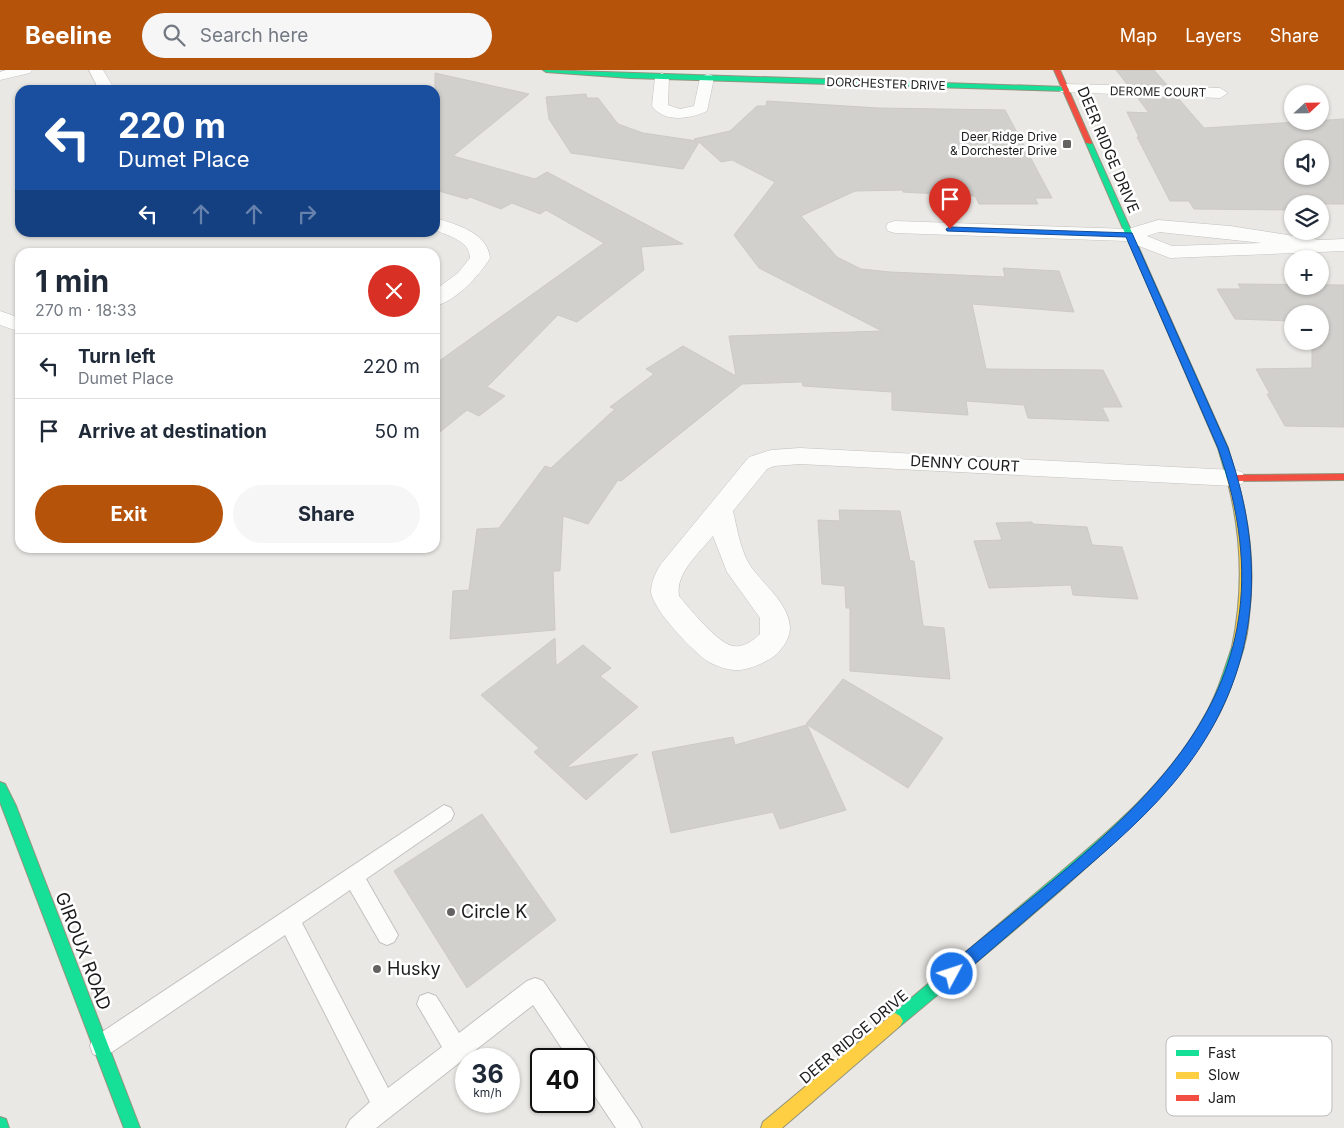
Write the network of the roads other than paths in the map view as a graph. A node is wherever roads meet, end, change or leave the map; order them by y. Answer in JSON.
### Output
{"nodes":[{"id":1,"x":24,"y":70,"type":"edge"},
{"id":2,"x":96,"y":70,"type":"edge"},
{"id":3,"x":546,"y":70,"type":"edge"},
{"id":4,"x":1057,"y":70,"type":"edge"},
{"id":5,"x":0,"y":76,"type":"edge"},
{"id":6,"x":662,"y":77,"type":"junction"},
{"id":7,"x":707,"y":78,"type":"junction"},
{"id":8,"x":104,"y":85,"type":"edge"},
{"id":9,"x":1066,"y":89,"type":"junction"},
{"id":10,"x":1220,"y":93,"type":"dead end"},
{"id":11,"x":440,"y":226,"type":"edge"},
{"id":12,"x":895,"y":227,"type":"dead end"},
{"id":13,"x":1129,"y":235,"type":"junction"},
{"id":14,"x":1344,"y":245,"type":"edge"},
{"id":15,"x":440,"y":296,"type":"edge"},
{"id":16,"x":0,"y":317,"type":"edge"},
{"id":17,"x":15,"y":324,"type":"edge"},
{"id":18,"x":1344,"y":477,"type":"edge"},
{"id":19,"x":1234,"y":478,"type":"junction"},
{"id":20,"x":720,"y":510,"type":"junction"},
{"id":21,"x":0,"y":788,"type":"edge"},
{"id":22,"x":444,"y":814,"type":"dead end"},
{"id":23,"x":353,"y":876,"type":"junction"},
{"id":24,"x":289,"y":920,"type":"junction"},
{"id":25,"x":387,"y":935,"type":"dead end"},
{"id":26,"x":428,"y":1004,"type":"dead end"},
{"id":27,"x":101,"y":1046,"type":"junction"},
{"id":28,"x":455,"y":1048,"type":"edge"},
{"id":29,"x":457,"y":1048,"type":"edge"},
{"id":30,"x":575,"y":1048,"type":"edge"},
{"id":31,"x":455,"y":1050,"type":"edge"},
{"id":32,"x":595,"y":1077,"type":"edge"},
{"id":33,"x":384,"y":1105,"type":"junction"},
{"id":34,"x":132,"y":1128,"type":"edge"},
{"id":35,"x":358,"y":1128,"type":"edge"},
{"id":36,"x":630,"y":1128,"type":"edge"},
{"id":37,"x":769,"y":1128,"type":"edge"}],
"edges":[{"from":1,"to":5,"type":"street"},
{"from":2,"to":8,"type":"street"},
{"from":3,"to":6,"type":"street","name":"DORCHESTER DRIVE"},
{"from":4,"to":9,"type":"street","name":"DEER RIDGE DRIVE"},
{"from":6,"to":7,"type":"street","name":"DORCHESTER DRIVE"},
{"from":6,"to":7,"type":"street"},
{"from":7,"to":9,"type":"street","name":"DORCHESTER DRIVE"},
{"from":9,"to":10,"type":"street","name":"DEROME COURT"},
{"from":9,"to":13,"type":"street","name":"DEER RIDGE DRIVE"},
{"from":11,"to":15,"type":"street"},
{"from":12,"to":13,"type":"street"},
{"from":13,"to":14,"type":"street"},
{"from":13,"to":19,"type":"street","name":"DEER RIDGE DRIVE"},
{"from":16,"to":17,"type":"street"},
{"from":18,"to":19,"type":"street"},
{"from":19,"to":20,"type":"street","name":"DENNY COURT"},
{"from":19,"to":37,"type":"street","name":"DEER RIDGE DRIVE"},
{"from":20,"to":20,"type":"street","name":"DENNY COURT"},
{"from":21,"to":27,"type":"street","name":"GIROUX ROAD"},
{"from":22,"to":23,"type":"lane"},
{"from":23,"to":24,"type":"lane"},
{"from":23,"to":25,"type":"lane"},
{"from":24,"to":27,"type":"lane"},
{"from":24,"to":33,"type":"lane"},
{"from":26,"to":28,"type":"lane"},
{"from":27,"to":34,"type":"street","name":"GIROUX ROAD"},
{"from":29,"to":30,"type":"lane"},
{"from":31,"to":33,"type":"lane"},
{"from":32,"to":36,"type":"lane"},
{"from":33,"to":35,"type":"lane"}]}
